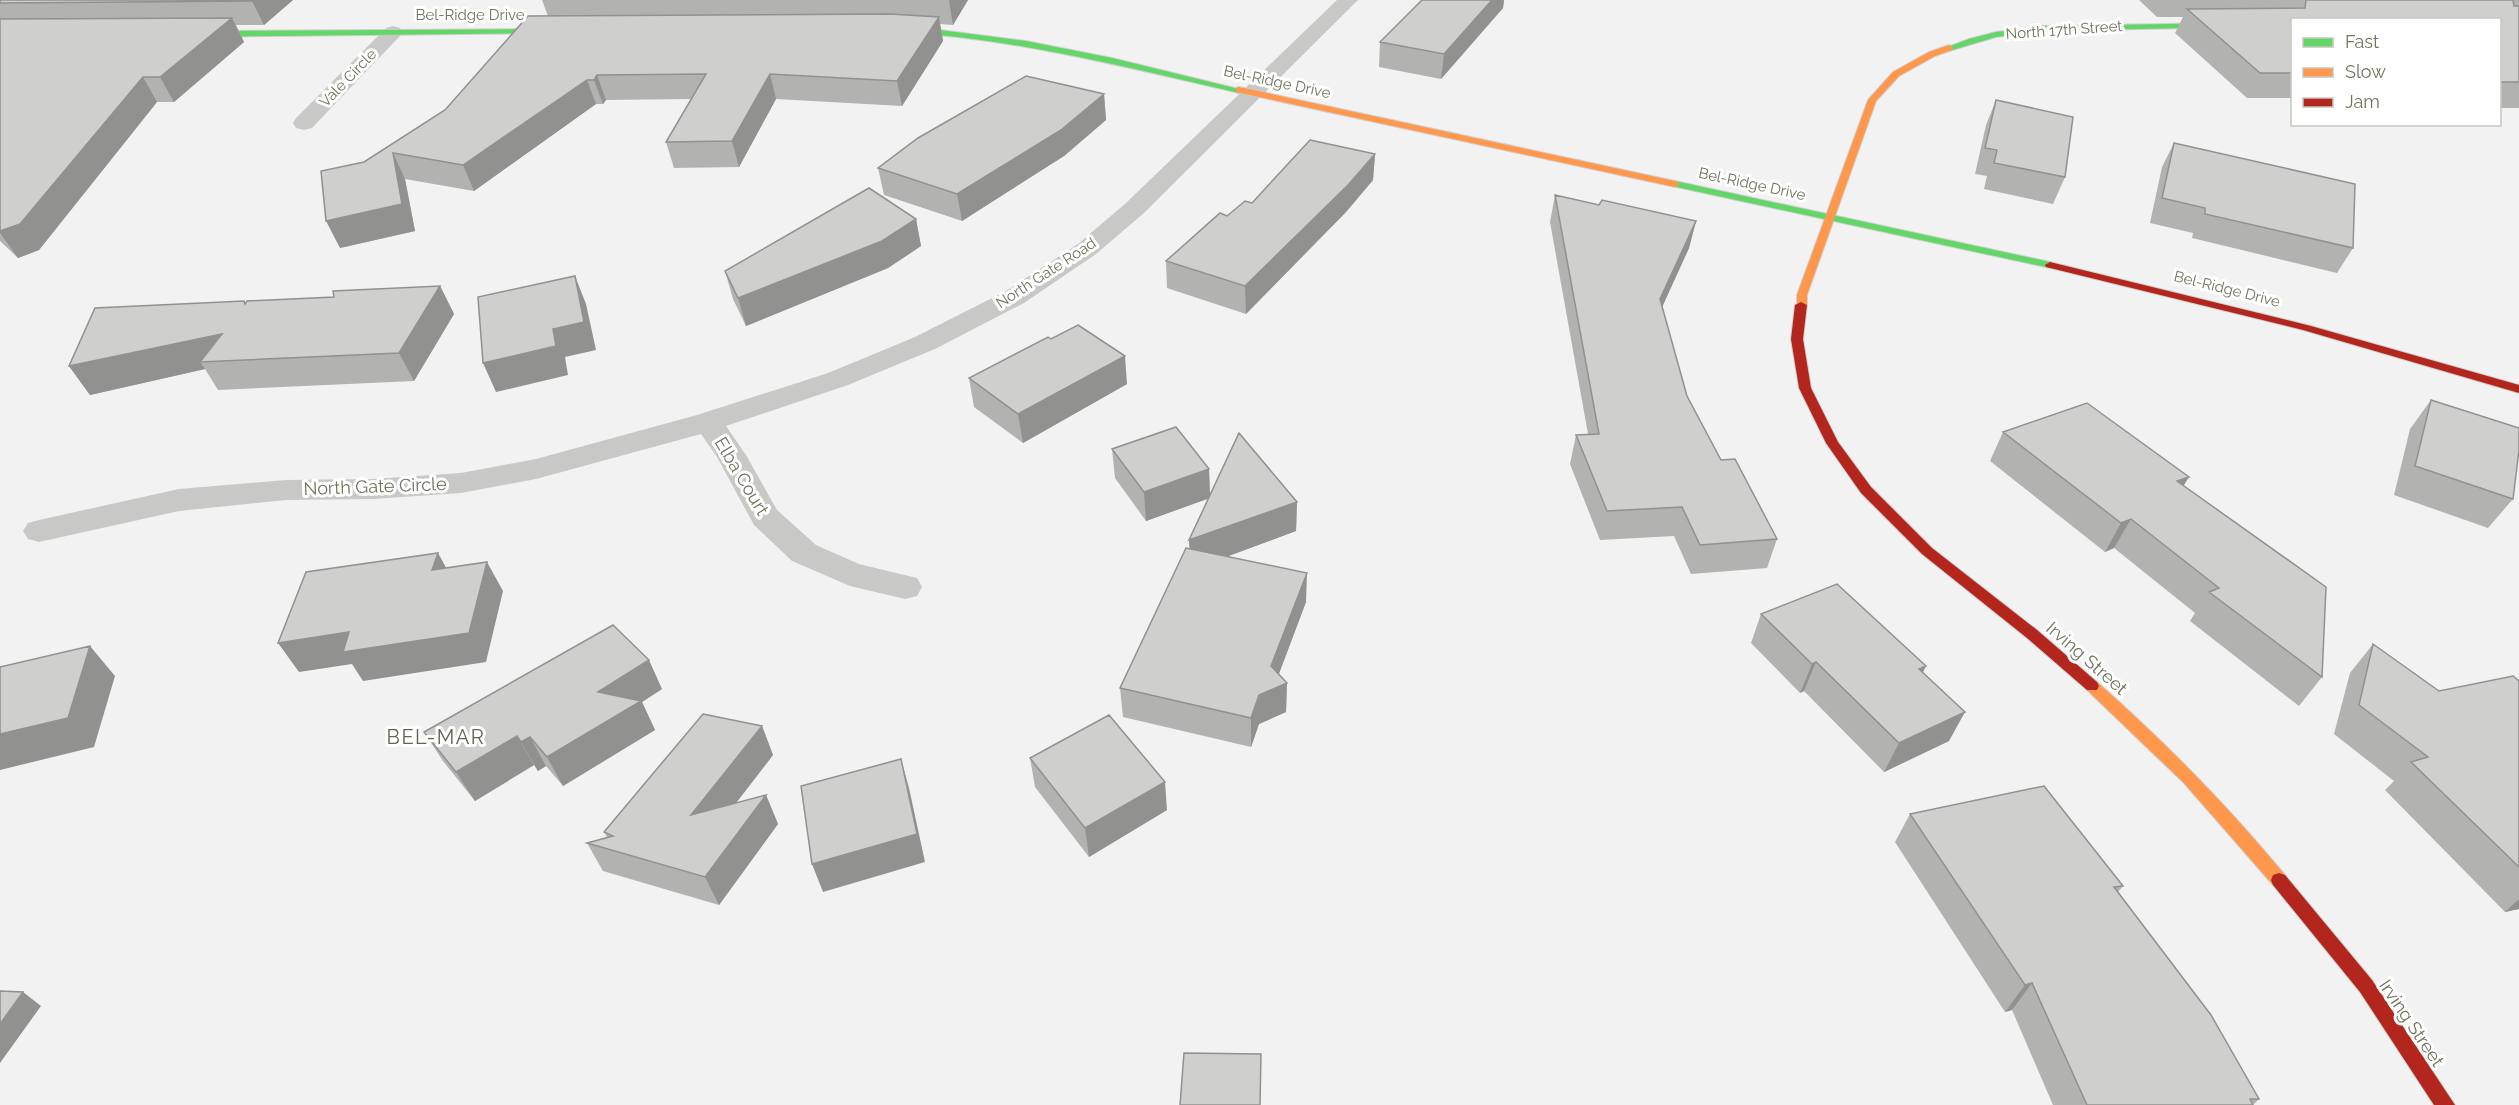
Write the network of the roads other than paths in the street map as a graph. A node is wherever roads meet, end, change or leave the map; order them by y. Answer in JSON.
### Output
{"nodes":[{"id":1,"x":1348,"y":0,"type":"edge"},
{"id":2,"x":2291,"y":24,"type":"edge"},
{"id":3,"x":882,"y":30,"type":"edge"},
{"id":4,"x":572,"y":31,"type":"edge"},
{"id":5,"x":393,"y":32,"type":"junction"},
{"id":6,"x":179,"y":34,"type":"edge"},
{"id":7,"x":1252,"y":94,"type":"junction"},
{"id":8,"x":304,"y":123,"type":"dead end"},
{"id":9,"x":1829,"y":217,"type":"junction"},
{"id":10,"x":2519,"y":389,"type":"edge"},
{"id":11,"x":708,"y":422,"type":"junction"},
{"id":12,"x":39,"y":531,"type":"dead end"},
{"id":13,"x":905,"y":586,"type":"dead end"},
{"id":14,"x":2445,"y":1105,"type":"edge"}],
"edges":[{"from":1,"to":7,"type":"street","name":"North Gate Road"},
{"from":2,"to":9,"type":"street","name":"North 17th Street"},
{"from":3,"to":7,"type":"street","name":"Bel-Ridge Drive"},
{"from":4,"to":5,"type":"street","name":"Bel-Ridge Drive"},
{"from":5,"to":6,"type":"street","name":"Bel-Ridge Drive"},
{"from":5,"to":8,"type":"street","name":"Vale Circle"},
{"from":7,"to":9,"type":"street","name":"Bel-Ridge Drive"},
{"from":7,"to":11,"type":"street","name":"North Gate Road"},
{"from":9,"to":10,"type":"street","name":"Bel-Ridge Drive"},
{"from":9,"to":14,"type":"street","name":"Irving Street"},
{"from":11,"to":12,"type":"street","name":"North Gate Circle"},
{"from":11,"to":13,"type":"street","name":"Elba Court"}]}
